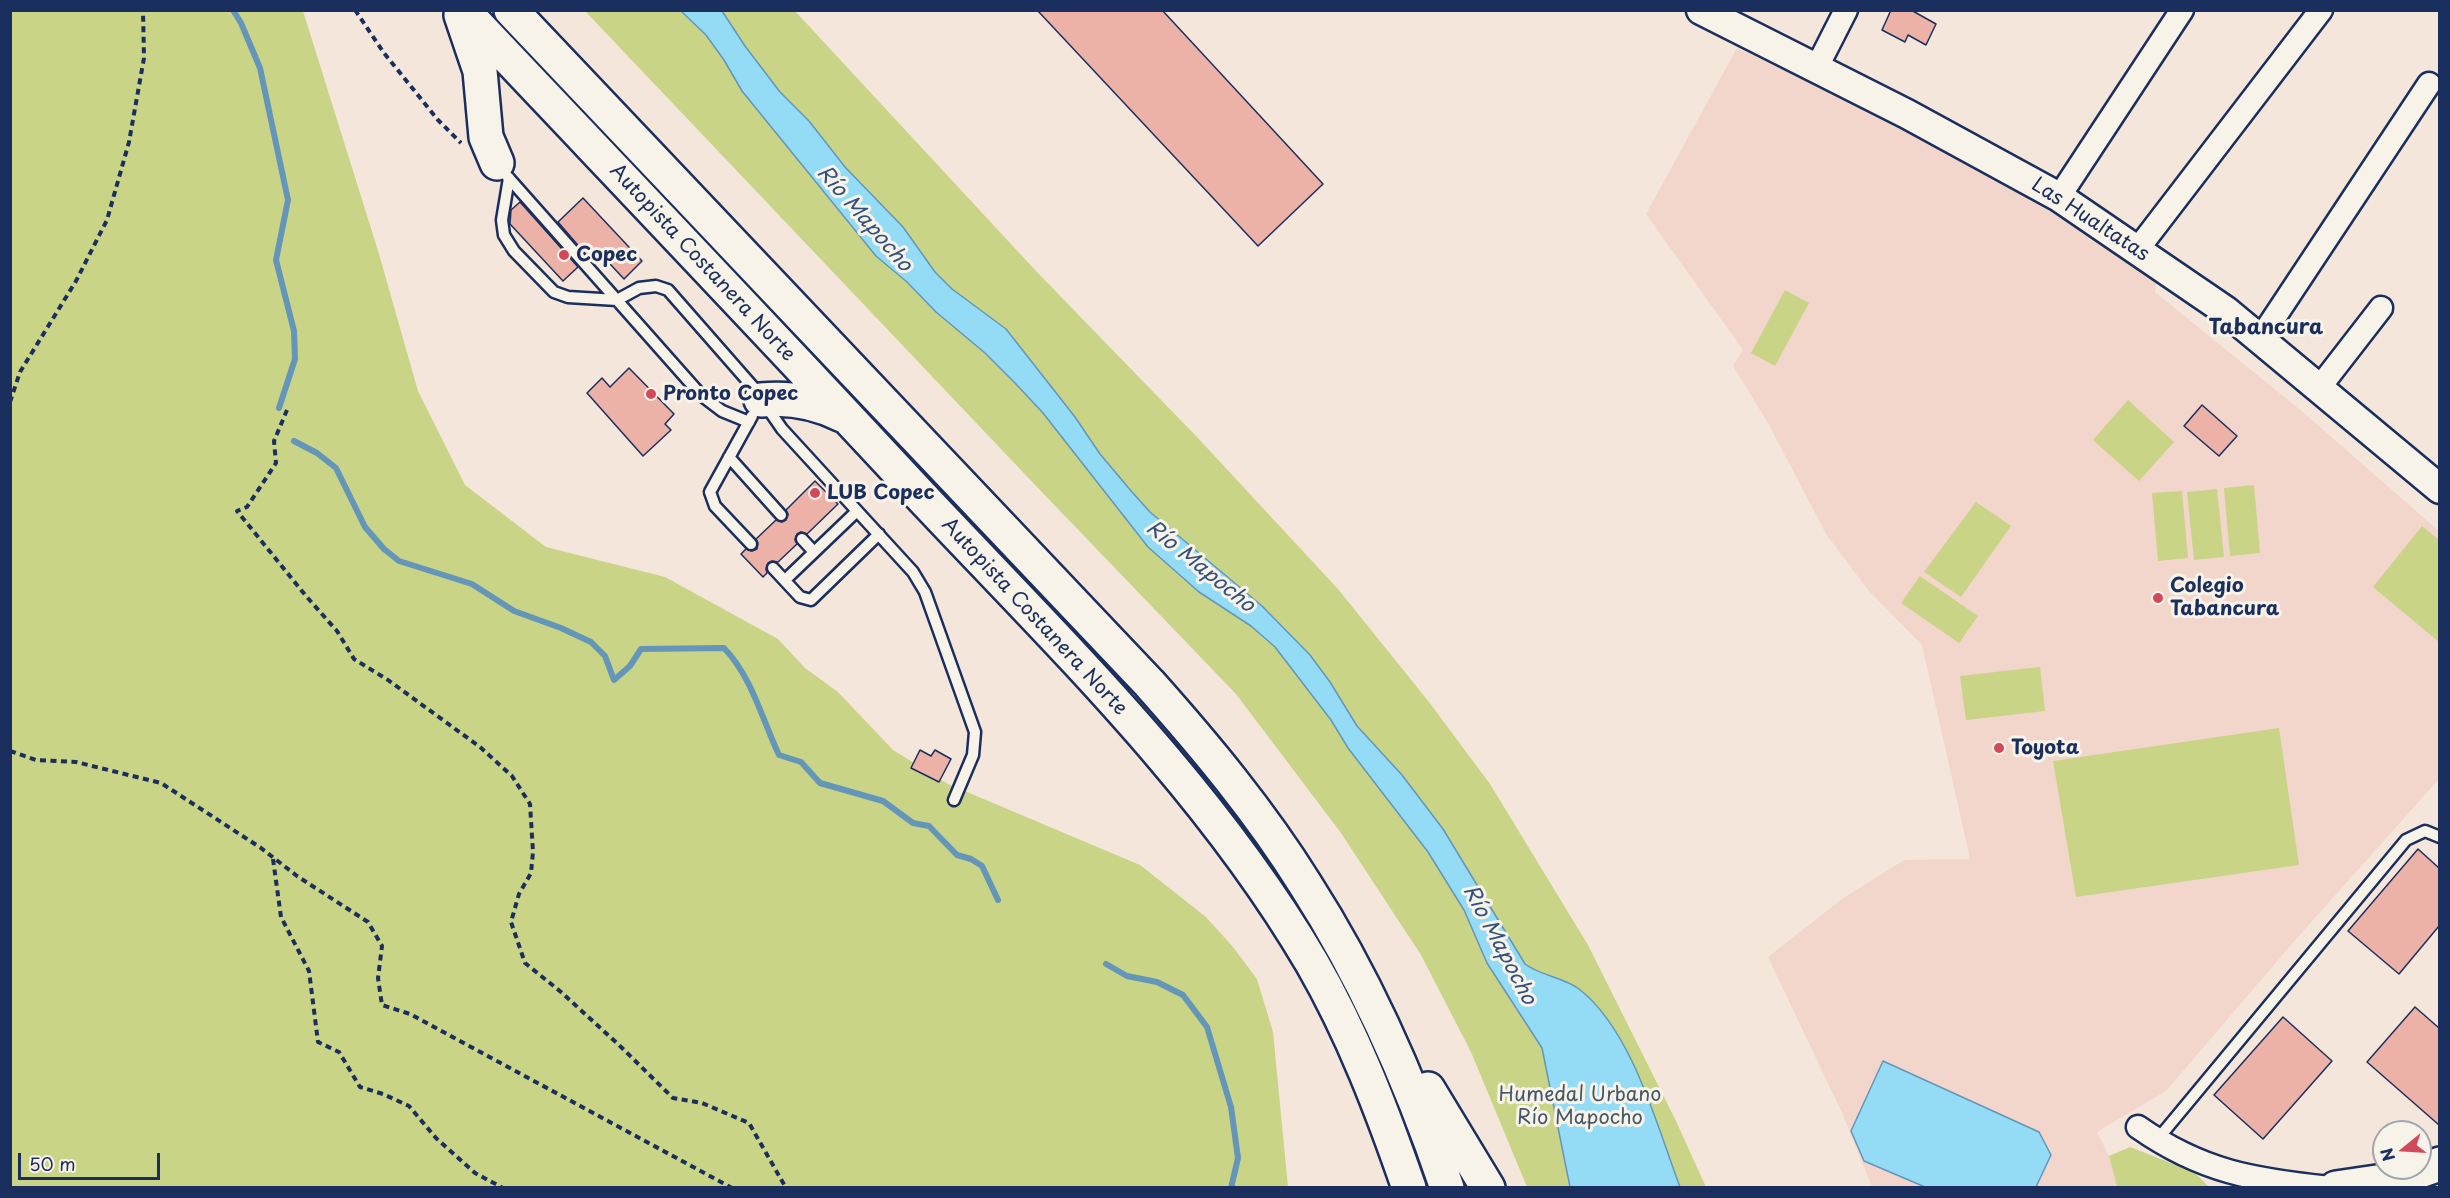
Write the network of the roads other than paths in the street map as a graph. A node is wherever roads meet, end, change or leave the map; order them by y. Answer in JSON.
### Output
{"nodes":[{"id":1,"x":461,"y":10,"type":"edge"},
{"id":2,"x":511,"y":10,"type":"edge"},
{"id":3,"x":1701,"y":10,"type":"edge"},
{"id":4,"x":1846,"y":10,"type":"edge"},
{"id":5,"x":2182,"y":10,"type":"edge"},
{"id":6,"x":2321,"y":10,"type":"edge"},
{"id":7,"x":1736,"y":19,"type":"edge"},
{"id":8,"x":1816,"y":69,"type":"junction"},
{"id":9,"x":2429,"y":84,"type":"dead end"},
{"id":10,"x":503,"y":171,"type":"junction"},
{"id":11,"x":2059,"y":197,"type":"junction"},
{"id":12,"x":2137,"y":250,"type":"junction"},
{"id":13,"x":617,"y":300,"type":"junction"},
{"id":14,"x":2380,"y":308,"type":"dead end"},
{"id":15,"x":2260,"y":339,"type":"junction"},
{"id":16,"x":2319,"y":388,"type":"junction"},
{"id":17,"x":755,"y":411,"type":"junction"},
{"id":18,"x":849,"y":419,"type":"junction"},
{"id":19,"x":729,"y":457,"type":"junction"},
{"id":20,"x":2435,"y":477,"type":"edge"},
{"id":21,"x":857,"y":511,"type":"junction"},
{"id":22,"x":781,"y":515,"type":"dead end"},
{"id":23,"x":879,"y":534,"type":"junction"},
{"id":24,"x":802,"y":539,"type":"dead end"},
{"id":25,"x":751,"y":544,"type":"dead end"},
{"id":26,"x":814,"y":552,"type":"junction"},
{"id":27,"x":772,"y":568,"type":"dead end"},
{"id":28,"x":785,"y":580,"type":"junction"},
{"id":29,"x":954,"y":800,"type":"dead end"},
{"id":30,"x":2439,"y":837,"type":"edge"},
{"id":31,"x":1381,"y":1022,"type":"junction"},
{"id":32,"x":2138,"y":1127,"type":"dead end"},
{"id":33,"x":2157,"y":1140,"type":"junction"},
{"id":34,"x":1396,"y":1152,"type":"junction"},
{"id":35,"x":2439,"y":1164,"type":"edge"},
{"id":36,"x":2207,"y":1166,"type":"junction"},
{"id":37,"x":1401,"y":1188,"type":"edge"},
{"id":38,"x":1409,"y":1188,"type":"edge"},
{"id":39,"x":1447,"y":1188,"type":"edge"},
{"id":40,"x":1488,"y":1188,"type":"edge"},
{"id":41,"x":2220,"y":1188,"type":"edge"},
{"id":42,"x":2330,"y":1188,"type":"edge"},
{"id":43,"x":2336,"y":1188,"type":"edge"}],
"edges":[{"from":1,"to":10,"type":"main road"},
{"from":1,"to":18,"type":"main road","name":"Autopista Costanera Norte"},
{"from":2,"to":31,"type":"main road","name":"Autopista Costanera Norte"},
{"from":3,"to":7,"type":"street","name":"Las Hualtatas"},
{"from":4,"to":8,"type":"street"},
{"from":5,"to":11,"type":"street"},
{"from":6,"to":12,"type":"street"},
{"from":7,"to":8,"type":"street","name":"Las Hualtatas"},
{"from":8,"to":11,"type":"street","name":"Las Hualtatas"},
{"from":9,"to":15,"type":"street"},
{"from":10,"to":13,"type":"lane"},
{"from":10,"to":13,"type":"lane"},
{"from":11,"to":12,"type":"street","name":"Las Hualtatas"},
{"from":12,"to":15,"type":"street","name":"Las Hualtatas"},
{"from":13,"to":17,"type":"lane"},
{"from":13,"to":17,"type":"lane"},
{"from":14,"to":16,"type":"street"},
{"from":15,"to":16,"type":"street","name":"Las Hualtatas"},
{"from":16,"to":20,"type":"street","name":"Las Hualtatas"},
{"from":17,"to":18,"type":"main road"},
{"from":17,"to":19,"type":"lane"},
{"from":17,"to":21,"type":"lane"},
{"from":18,"to":34,"type":"main road","name":"Autopista Costanera Norte"},
{"from":19,"to":22,"type":"lane"},
{"from":19,"to":25,"type":"lane"},
{"from":21,"to":23,"type":"lane"},
{"from":21,"to":26,"type":"lane"},
{"from":23,"to":28,"type":"lane"},
{"from":23,"to":29,"type":"lane"},
{"from":24,"to":26,"type":"lane"},
{"from":26,"to":28,"type":"lane"},
{"from":27,"to":28,"type":"lane"},
{"from":30,"to":33,"type":"lane"},
{"from":31,"to":39,"type":"main road","name":"Autopista Costanera Norte"},
{"from":31,"to":40,"type":"main road"},
{"from":32,"to":33,"type":"street"},
{"from":33,"to":36,"type":"street"},
{"from":34,"to":37,"type":"main road"},
{"from":34,"to":38,"type":"main road","name":"Autopista Costanera Norte"},
{"from":35,"to":43,"type":"main road"},
{"from":36,"to":41,"type":"street"},
{"from":36,"to":42,"type":"street"}]}
